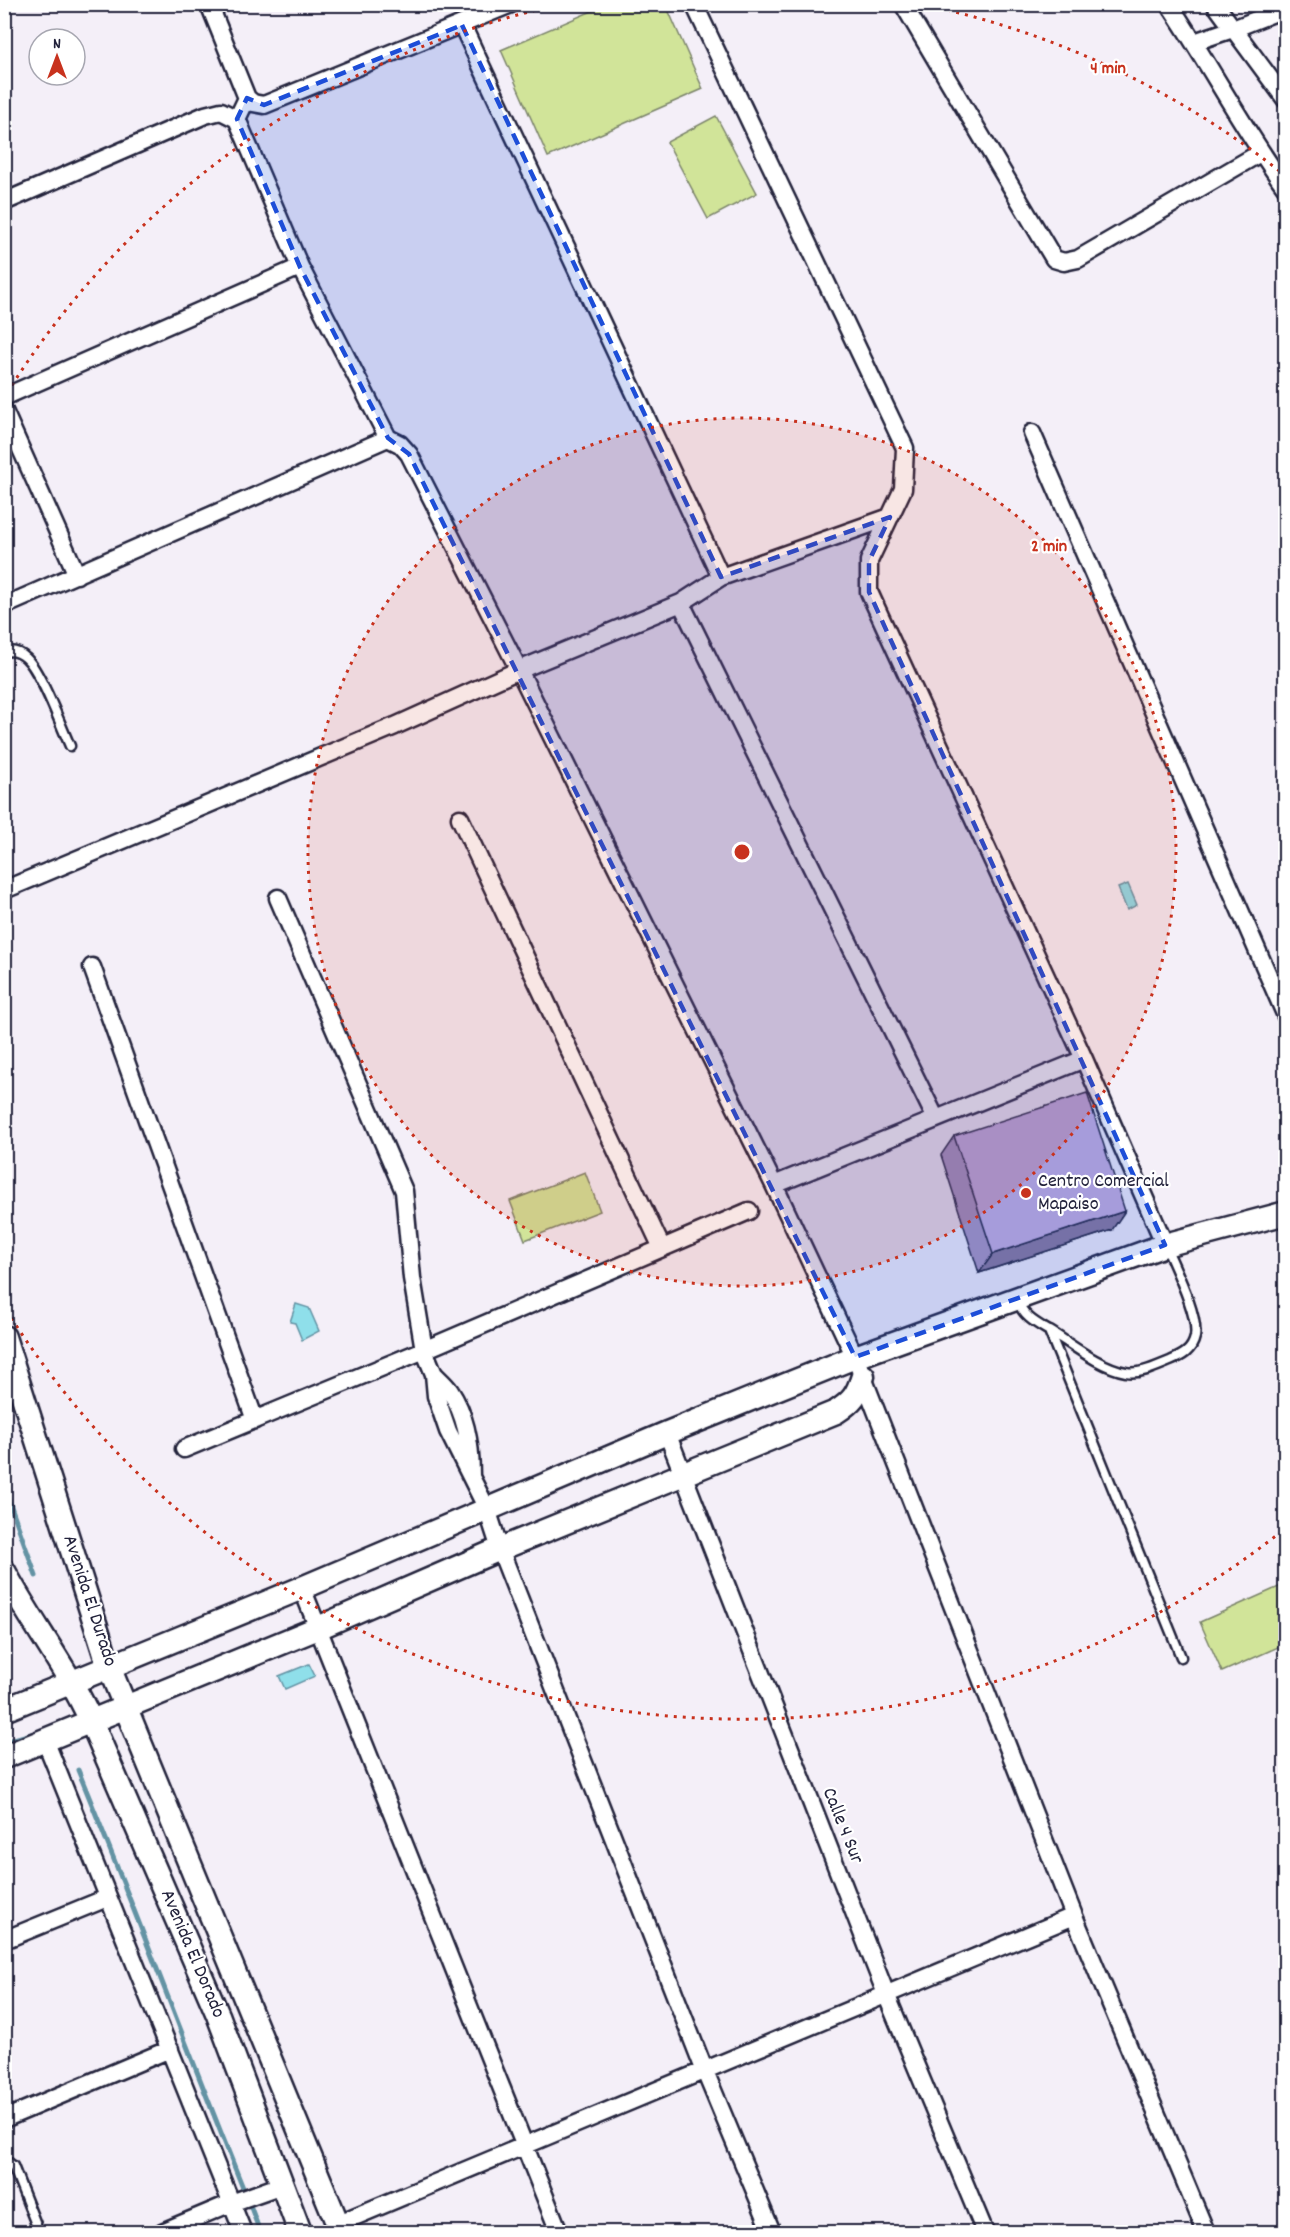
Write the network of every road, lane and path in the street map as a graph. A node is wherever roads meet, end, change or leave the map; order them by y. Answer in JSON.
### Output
{"nodes":[{"id":1,"x":209,"y":4,"type":"edge"},
{"id":2,"x":511,"y":4,"type":"edge"},
{"id":3,"x":694,"y":4,"type":"edge"},
{"id":4,"x":903,"y":4,"type":"edge"},
{"id":5,"x":1169,"y":4,"type":"edge"},
{"id":6,"x":1215,"y":4,"type":"edge"},
{"id":7,"x":1286,"y":8,"type":"edge"},
{"id":8,"x":462,"y":26,"type":"junction"},
{"id":9,"x":1233,"y":29,"type":"junction"},
{"id":10,"x":1194,"y":42,"type":"junction"},
{"id":11,"x":247,"y":98,"type":"junction"},
{"id":12,"x":1286,"y":100,"type":"edge"},
{"id":13,"x":237,"y":119,"type":"junction"},
{"id":14,"x":1260,"y":153,"type":"junction"},
{"id":15,"x":1286,"y":188,"type":"edge"},
{"id":16,"x":4,"y":202,"type":"edge"},
{"id":17,"x":300,"y":267,"type":"junction"},
{"id":18,"x":4,"y":397,"type":"edge"},
{"id":19,"x":4,"y":411,"type":"edge"},
{"id":20,"x":1032,"y":433,"type":"dead end"},
{"id":21,"x":388,"y":438,"type":"junction"},
{"id":22,"x":890,"y":517,"type":"junction"},
{"id":23,"x":77,"y":575,"type":"junction"},
{"id":24,"x":722,"y":577,"type":"junction"},
{"id":25,"x":681,"y":603,"type":"junction"},
{"id":26,"x":4,"y":606,"type":"edge"},
{"id":27,"x":4,"y":652,"type":"edge"},
{"id":28,"x":519,"y":670,"type":"junction"},
{"id":29,"x":70,"y":746,"type":"dead end"},
{"id":30,"x":460,"y":818,"type":"dead end"},
{"id":31,"x":4,"y":890,"type":"edge"},
{"id":32,"x":278,"y":898,"type":"dead end"},
{"id":33,"x":92,"y":967,"type":"dead end"},
{"id":34,"x":1280,"y":992,"type":"edge"},
{"id":35,"x":1286,"y":1016,"type":"edge"},
{"id":36,"x":1084,"y":1059,"type":"junction"},
{"id":37,"x":936,"y":1119,"type":"junction"},
{"id":38,"x":774,"y":1185,"type":"junction"},
{"id":39,"x":749,"y":1211,"type":"dead end"},
{"id":40,"x":1286,"y":1213,"type":"edge"},
{"id":41,"x":1165,"y":1245,"type":"junction"},
{"id":42,"x":662,"y":1248,"type":"junction"},
{"id":43,"x":1017,"y":1300,"type":"junction"},
{"id":44,"x":1049,"y":1331,"type":"junction"},
{"id":45,"x":4,"y":1337,"type":"edge"},
{"id":46,"x":424,"y":1350,"type":"junction"},
{"id":47,"x":859,"y":1366,"type":"junction"},
{"id":48,"x":255,"y":1420,"type":"junction"},
{"id":49,"x":667,"y":1434,"type":"junction"},
{"id":50,"x":184,"y":1449,"type":"dead end"},
{"id":51,"x":681,"y":1476,"type":"junction"},
{"id":52,"x":487,"y":1509,"type":"junction"},
{"id":53,"x":500,"y":1549,"type":"junction"},
{"id":54,"x":4,"y":1571,"type":"edge"},
{"id":55,"x":302,"y":1588,"type":"junction"},
{"id":56,"x":318,"y":1628,"type":"junction"},
{"id":57,"x":1181,"y":1657,"type":"dead end"},
{"id":58,"x":109,"y":1667,"type":"junction"},
{"id":59,"x":71,"y":1682,"type":"junction"},
{"id":60,"x":126,"y":1708,"type":"junction"},
{"id":61,"x":4,"y":1710,"type":"edge"},
{"id":62,"x":91,"y":1721,"type":"junction"},
{"id":63,"x":45,"y":1740,"type":"junction"},
{"id":64,"x":4,"y":1757,"type":"edge"},
{"id":65,"x":189,"y":1858,"type":"joint"},
{"id":66,"x":107,"y":1898,"type":"junction"},
{"id":67,"x":1074,"y":1916,"type":"junction"},
{"id":68,"x":4,"y":1940,"type":"edge"},
{"id":69,"x":886,"y":1994,"type":"junction"},
{"id":70,"x":170,"y":2049,"type":"junction"},
{"id":71,"x":704,"y":2069,"type":"junction"},
{"id":72,"x":4,"y":2119,"type":"edge"},
{"id":73,"x":523,"y":2145,"type":"junction"},
{"id":74,"x":4,"y":2159,"type":"edge"},
{"id":75,"x":282,"y":2185,"type":"junction"},
{"id":76,"x":231,"y":2203,"type":"junction"},
{"id":77,"x":339,"y":2228,"type":"edge"},
{"id":78,"x":39,"y":2232,"type":"edge"},
{"id":79,"x":162,"y":2232,"type":"edge"},
{"id":80,"x":243,"y":2232,"type":"edge"},
{"id":81,"x":300,"y":2232,"type":"edge"},
{"id":82,"x":559,"y":2232,"type":"edge"},
{"id":83,"x":772,"y":2232,"type":"edge"},
{"id":84,"x":985,"y":2232,"type":"edge"},
{"id":85,"x":1206,"y":2232,"type":"edge"}],
"edges":[{"from":1,"to":11,"type":"street"},
{"from":2,"to":8,"type":"street"},
{"from":3,"to":22,"type":"street"},
{"from":4,"to":14,"type":"street"},
{"from":5,"to":10,"type":"street"},
{"from":6,"to":9,"type":"street"},
{"from":7,"to":9,"type":"street"},
{"from":8,"to":11,"type":"street"},
{"from":8,"to":24,"type":"street"},
{"from":9,"to":10,"type":"street"},
{"from":9,"to":12,"type":"street"},
{"from":10,"to":14,"type":"street"},
{"from":11,"to":13,"type":"street"},
{"from":13,"to":16,"type":"street"},
{"from":13,"to":17,"type":"street"},
{"from":14,"to":15,"type":"street"},
{"from":17,"to":18,"type":"street"},
{"from":17,"to":21,"type":"street"},
{"from":19,"to":23,"type":"street"},
{"from":20,"to":34,"type":"street"},
{"from":21,"to":23,"type":"street"},
{"from":21,"to":28,"type":"street"},
{"from":22,"to":24,"type":"street"},
{"from":22,"to":36,"type":"street"},
{"from":23,"to":26,"type":"street"},
{"from":24,"to":25,"type":"street"},
{"from":25,"to":28,"type":"street"},
{"from":25,"to":37,"type":"street"},
{"from":27,"to":29,"type":"lane"},
{"from":28,"to":31,"type":"street"},
{"from":28,"to":38,"type":"street"},
{"from":30,"to":42,"type":"street"},
{"from":32,"to":46,"type":"street"},
{"from":33,"to":48,"type":"street"},
{"from":34,"to":35,"type":"street"},
{"from":36,"to":37,"type":"street"},
{"from":36,"to":41,"type":"street"},
{"from":37,"to":38,"type":"street"},
{"from":38,"to":47,"type":"street"},
{"from":39,"to":42,"type":"street"},
{"from":40,"to":41,"type":"street"},
{"from":41,"to":43,"type":"street"},
{"from":41,"to":44,"type":"lane"},
{"from":42,"to":46,"type":"street"},
{"from":43,"to":44,"type":"lane"},
{"from":43,"to":47,"type":"street"},
{"from":44,"to":57,"type":"lane"},
{"from":45,"to":58,"type":"street","name":"Avenida El Durado"},
{"from":46,"to":48,"type":"street"},
{"from":46,"to":52,"type":"street"},
{"from":47,"to":49,"type":"street"},
{"from":47,"to":51,"type":"street"},
{"from":47,"to":67,"type":"street"},
{"from":48,"to":50,"type":"street"},
{"from":49,"to":51,"type":"street","name":"Calle 4 Sur"},
{"from":49,"to":52,"type":"street"},
{"from":51,"to":53,"type":"street"},
{"from":51,"to":69,"type":"street","name":"Calle 4 Sur"},
{"from":52,"to":53,"type":"street"},
{"from":52,"to":55,"type":"street"},
{"from":53,"to":56,"type":"street"},
{"from":53,"to":71,"type":"street"},
{"from":54,"to":59,"type":"street"},
{"from":55,"to":56,"type":"street"},
{"from":55,"to":58,"type":"street"},
{"from":56,"to":60,"type":"street"},
{"from":56,"to":73,"type":"street"},
{"from":58,"to":59,"type":"street"},
{"from":58,"to":60,"type":"street","name":"Avenida El Durado"},
{"from":59,"to":61,"type":"street"},
{"from":59,"to":62,"type":"street","name":"Avenida El Dorado"},
{"from":60,"to":62,"type":"street"},
{"from":60,"to":65,"type":"street","name":"Avenida El Durado"},
{"from":62,"to":63,"type":"street"},
{"from":62,"to":75,"type":"street","name":"Avenida El Dorado"},
{"from":63,"to":64,"type":"street"},
{"from":63,"to":66,"type":"street"},
{"from":65,"to":77,"type":"street","name":"Avenida El Dorado"},
{"from":66,"to":68,"type":"street"},
{"from":66,"to":70,"type":"street"},
{"from":67,"to":69,"type":"street"},
{"from":67,"to":85,"type":"street"},
{"from":69,"to":71,"type":"street"},
{"from":69,"to":84,"type":"street","name":"Calle 4 Sur"},
{"from":70,"to":72,"type":"street"},
{"from":70,"to":76,"type":"street"},
{"from":71,"to":73,"type":"street"},
{"from":71,"to":83,"type":"street"},
{"from":73,"to":77,"type":"street"},
{"from":73,"to":82,"type":"street"},
{"from":74,"to":78,"type":"lane"},
{"from":75,"to":76,"type":"street"},
{"from":75,"to":81,"type":"street","name":"Avenida El Dorado"},
{"from":76,"to":79,"type":"street"},
{"from":76,"to":80,"type":"street"}]}
